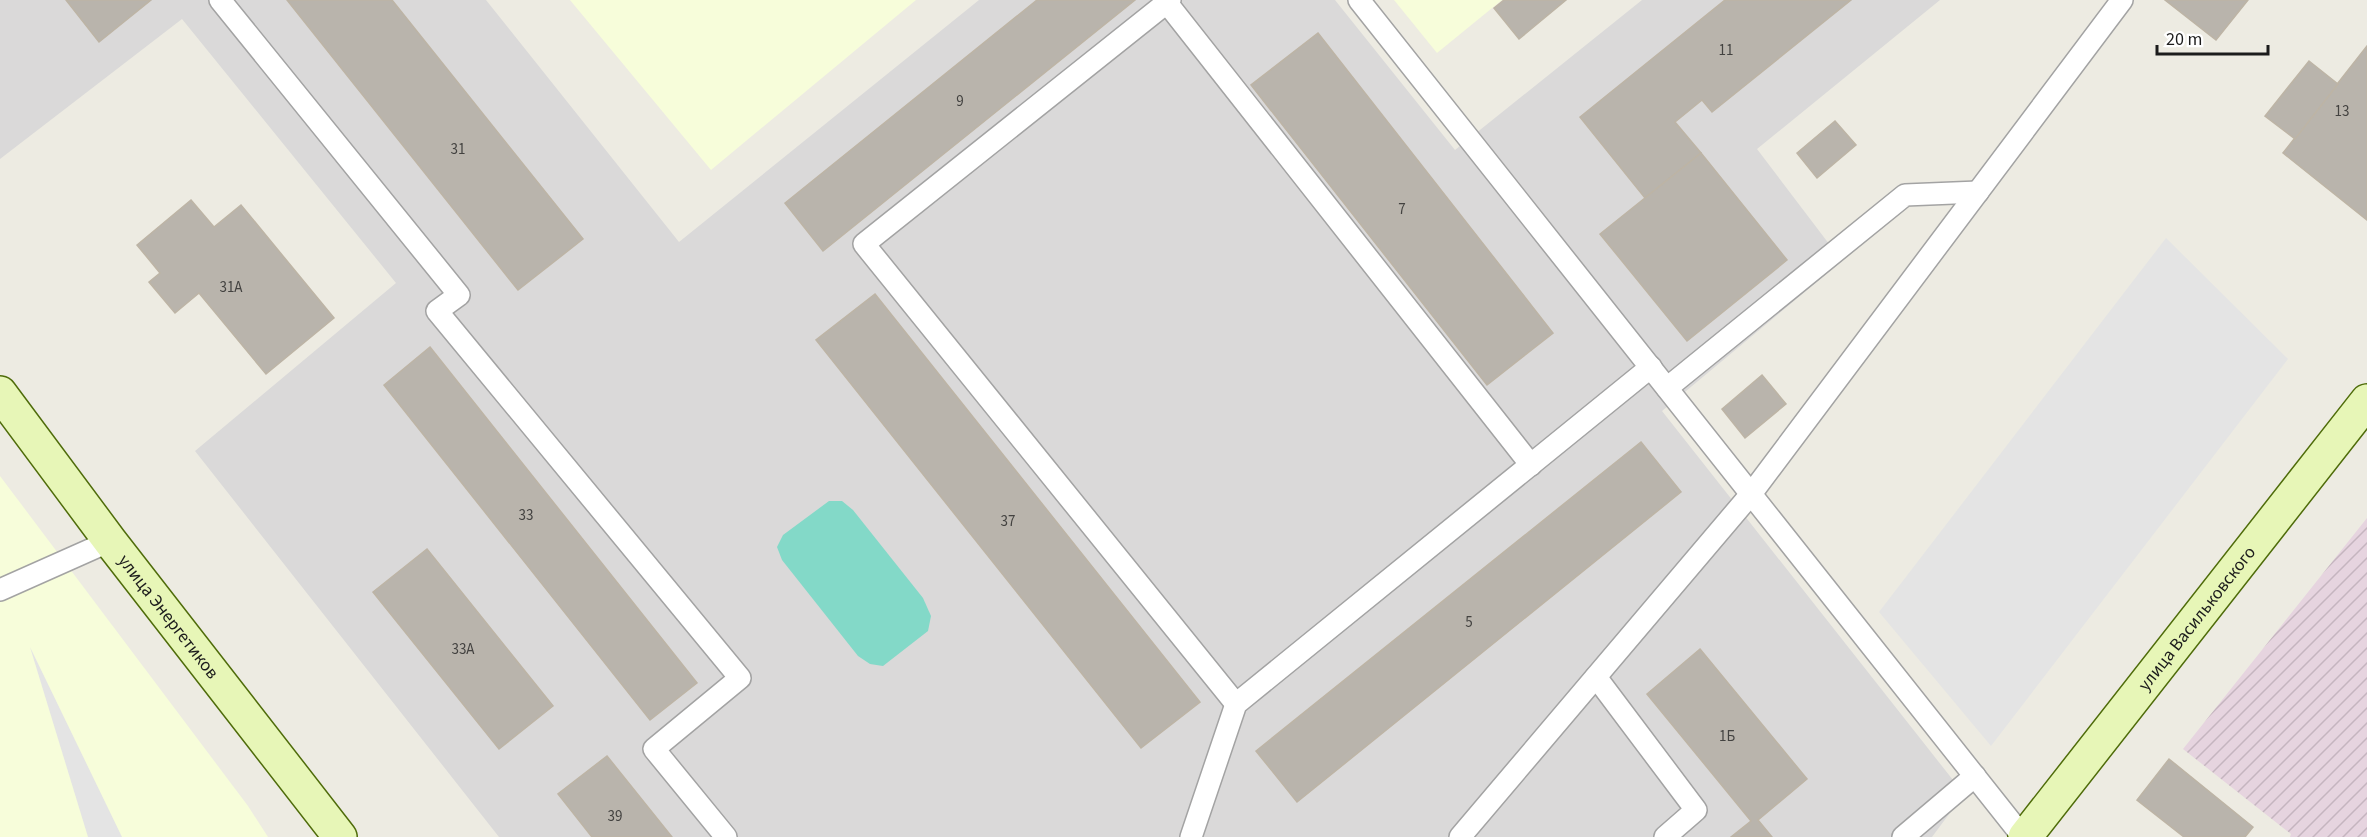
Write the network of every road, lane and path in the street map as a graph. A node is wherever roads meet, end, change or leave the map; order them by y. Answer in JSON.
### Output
{"nodes":[{"id":1,"x":219,"y":0,"type":"edge"},
{"id":2,"x":1359,"y":0,"type":"edge"},
{"id":3,"x":2122,"y":0,"type":"edge"},
{"id":4,"x":1169,"y":1,"type":"edge"},
{"id":5,"x":1978,"y":192,"type":"junction"},
{"id":6,"x":1651,"y":368,"type":"junction"},
{"id":7,"x":1667,"y":388,"type":"junction"},
{"id":8,"x":0,"y":393,"type":"edge"},
{"id":9,"x":2367,"y":401,"type":"edge"},
{"id":10,"x":1531,"y":465,"type":"junction"},
{"id":11,"x":1751,"y":494,"type":"junction"},
{"id":12,"x":110,"y":541,"type":"junction"},
{"id":13,"x":0,"y":590,"type":"edge"},
{"id":14,"x":1596,"y":677,"type":"junction"},
{"id":15,"x":1236,"y":704,"type":"junction"},
{"id":16,"x":1975,"y":776,"type":"junction"},
{"id":17,"x":340,"y":837,"type":"edge"},
{"id":18,"x":726,"y":837,"type":"edge"},
{"id":19,"x":1191,"y":837,"type":"edge"},
{"id":20,"x":1460,"y":837,"type":"edge"},
{"id":21,"x":1665,"y":837,"type":"edge"},
{"id":22,"x":1903,"y":837,"type":"edge"},
{"id":23,"x":2024,"y":837,"type":"edge"}],
"edges":[{"from":1,"to":18,"type":"lane"},
{"from":2,"to":6,"type":"lane"},
{"from":3,"to":5,"type":"lane"},
{"from":4,"to":10,"type":"lane"},
{"from":4,"to":15,"type":"lane"},
{"from":5,"to":7,"type":"lane"},
{"from":5,"to":11,"type":"lane"},
{"from":6,"to":7,"type":"lane"},
{"from":6,"to":10,"type":"lane"},
{"from":7,"to":11,"type":"lane"},
{"from":8,"to":12,"type":"main road","name":"улица Энергетиков"},
{"from":9,"to":23,"type":"main road","name":"улица Васильковского"},
{"from":10,"to":15,"type":"lane"},
{"from":11,"to":14,"type":"lane"},
{"from":11,"to":16,"type":"lane"},
{"from":12,"to":13,"type":"lane"},
{"from":12,"to":17,"type":"main road","name":"улица Энергетиков"},
{"from":14,"to":20,"type":"lane"},
{"from":14,"to":21,"type":"lane"},
{"from":15,"to":19,"type":"lane"},
{"from":16,"to":22,"type":"lane"},
{"from":16,"to":23,"type":"lane"}]}
